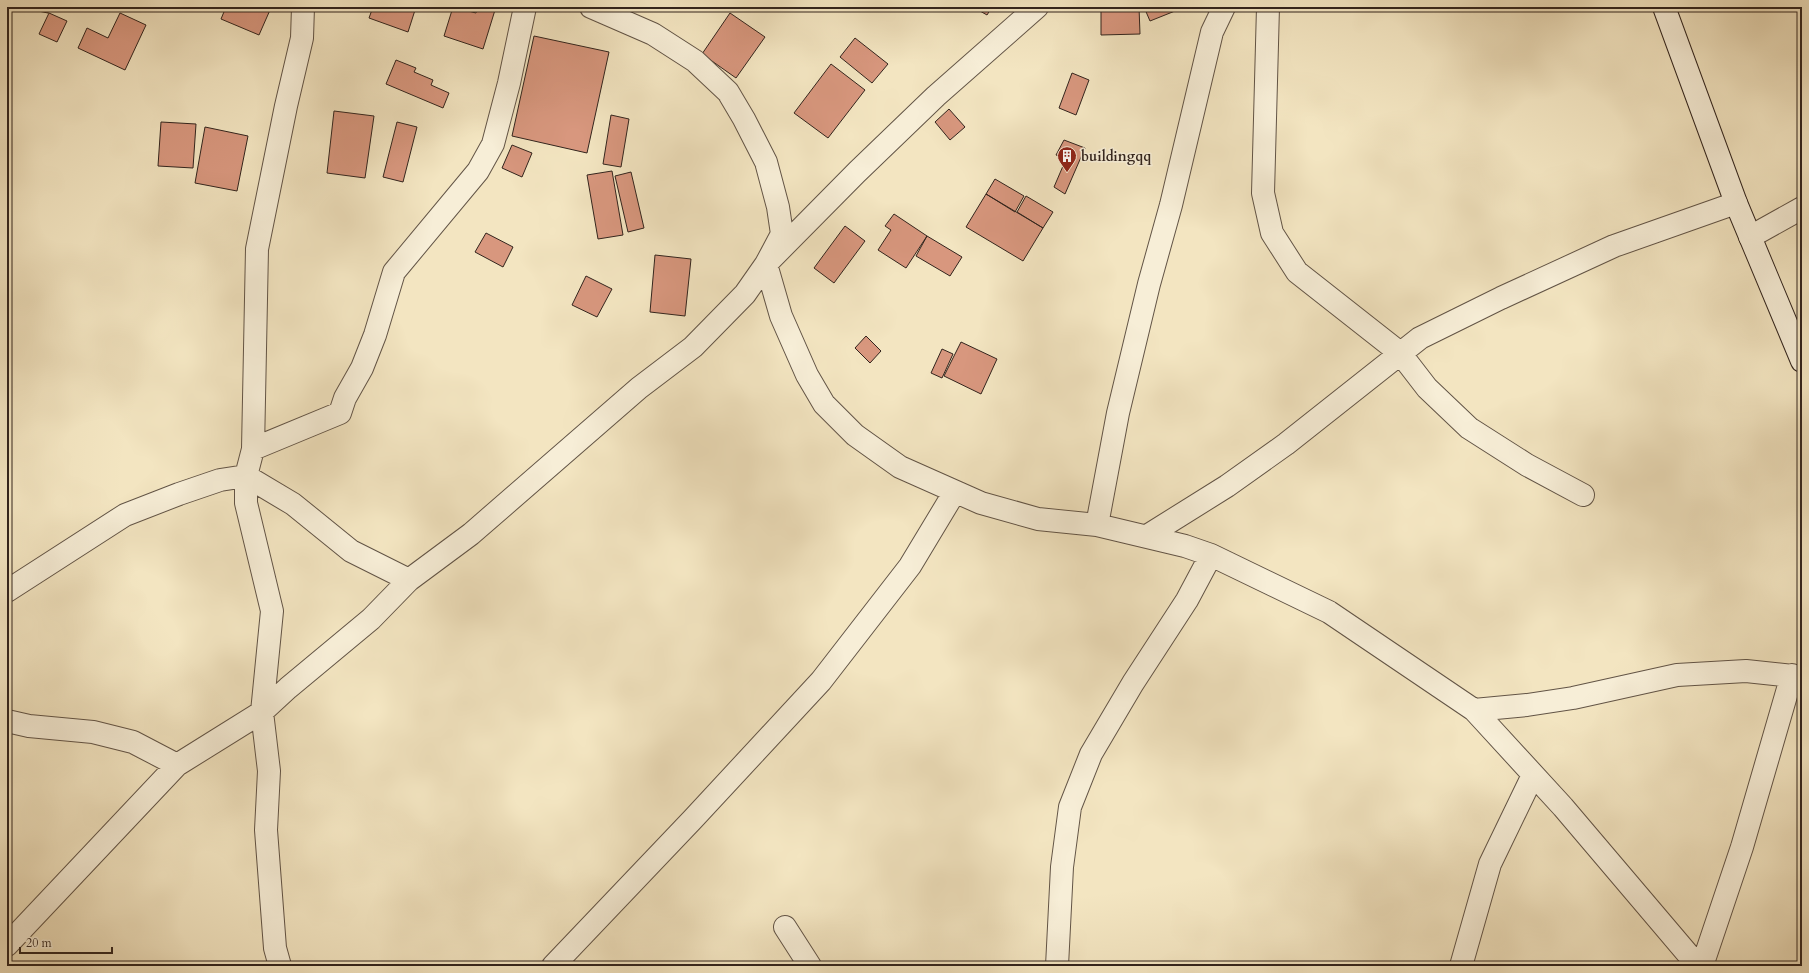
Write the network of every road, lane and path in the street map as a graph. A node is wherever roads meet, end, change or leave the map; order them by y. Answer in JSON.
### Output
{"nodes":[{"id":1,"x":303,"y":7,"type":"edge"},
{"id":2,"x":525,"y":7,"type":"edge"},
{"id":3,"x":591,"y":7,"type":"edge"},
{"id":4,"x":1037,"y":7,"type":"edge"},
{"id":5,"x":1224,"y":7,"type":"edge"},
{"id":6,"x":1268,"y":7,"type":"edge"},
{"id":7,"x":1664,"y":7,"type":"edge"},
{"id":8,"x":1736,"y":203,"type":"junction"},
{"id":9,"x":1802,"y":208,"type":"edge"},
{"id":10,"x":1750,"y":237,"type":"junction"},
{"id":11,"x":766,"y":264,"type":"junction"},
{"id":12,"x":1400,"y":353,"type":"junction"},
{"id":13,"x":1802,"y":361,"type":"edge"},
{"id":14,"x":253,"y":449,"type":"junction"},
{"id":15,"x":246,"y":476,"type":"junction"},
{"id":16,"x":954,"y":492,"type":"junction"},
{"id":17,"x":1583,"y":495,"type":"dead end"},
{"id":18,"x":1097,"y":525,"type":"junction"},
{"id":19,"x":1147,"y":536,"type":"junction"},
{"id":20,"x":1211,"y":555,"type":"junction"},
{"id":21,"x":409,"y":580,"type":"junction"},
{"id":22,"x":7,"y":591,"type":"edge"},
{"id":23,"x":1797,"y":676,"type":"edge"},
{"id":24,"x":1474,"y":710,"type":"junction"},
{"id":25,"x":262,"y":712,"type":"junction"},
{"id":26,"x":7,"y":720,"type":"edge"},
{"id":27,"x":177,"y":765,"type":"junction"},
{"id":28,"x":1533,"y":775,"type":"junction"},
{"id":29,"x":785,"y":927,"type":"dead end"},
{"id":30,"x":7,"y":945,"type":"edge"},
{"id":31,"x":555,"y":965,"type":"edge"},
{"id":32,"x":280,"y":966,"type":"edge"},
{"id":33,"x":810,"y":966,"type":"edge"},
{"id":34,"x":1057,"y":966,"type":"edge"},
{"id":35,"x":1461,"y":966,"type":"edge"},
{"id":36,"x":1698,"y":966,"type":"edge"},
{"id":37,"x":1702,"y":966,"type":"edge"}],
"edges":[{"from":1,"to":14,"type":"street"},
{"from":2,"to":14,"type":"street"},
{"from":3,"to":11,"type":"street"},
{"from":4,"to":11,"type":"street"},
{"from":5,"to":18,"type":"street"},
{"from":6,"to":12,"type":"street"},
{"from":7,"to":8,"type":"street"},
{"from":8,"to":10,"type":"street"},
{"from":8,"to":12,"type":"street"},
{"from":9,"to":10,"type":"street"},
{"from":10,"to":13,"type":"street"},
{"from":11,"to":16,"type":"street"},
{"from":11,"to":21,"type":"street"},
{"from":12,"to":17,"type":"street"},
{"from":12,"to":19,"type":"street"},
{"from":14,"to":15,"type":"street"},
{"from":15,"to":21,"type":"street"},
{"from":15,"to":22,"type":"street"},
{"from":15,"to":25,"type":"street"},
{"from":16,"to":18,"type":"street"},
{"from":16,"to":31,"type":"street"},
{"from":18,"to":19,"type":"street"},
{"from":19,"to":20,"type":"street"},
{"from":20,"to":24,"type":"street"},
{"from":20,"to":34,"type":"street"},
{"from":21,"to":25,"type":"street"},
{"from":23,"to":24,"type":"street"},
{"from":23,"to":37,"type":"street"},
{"from":24,"to":28,"type":"street"},
{"from":25,"to":27,"type":"street"},
{"from":25,"to":32,"type":"street"},
{"from":26,"to":27,"type":"street"},
{"from":27,"to":30,"type":"street"},
{"from":28,"to":35,"type":"street"},
{"from":28,"to":36,"type":"street"},
{"from":29,"to":33,"type":"street"}]}
